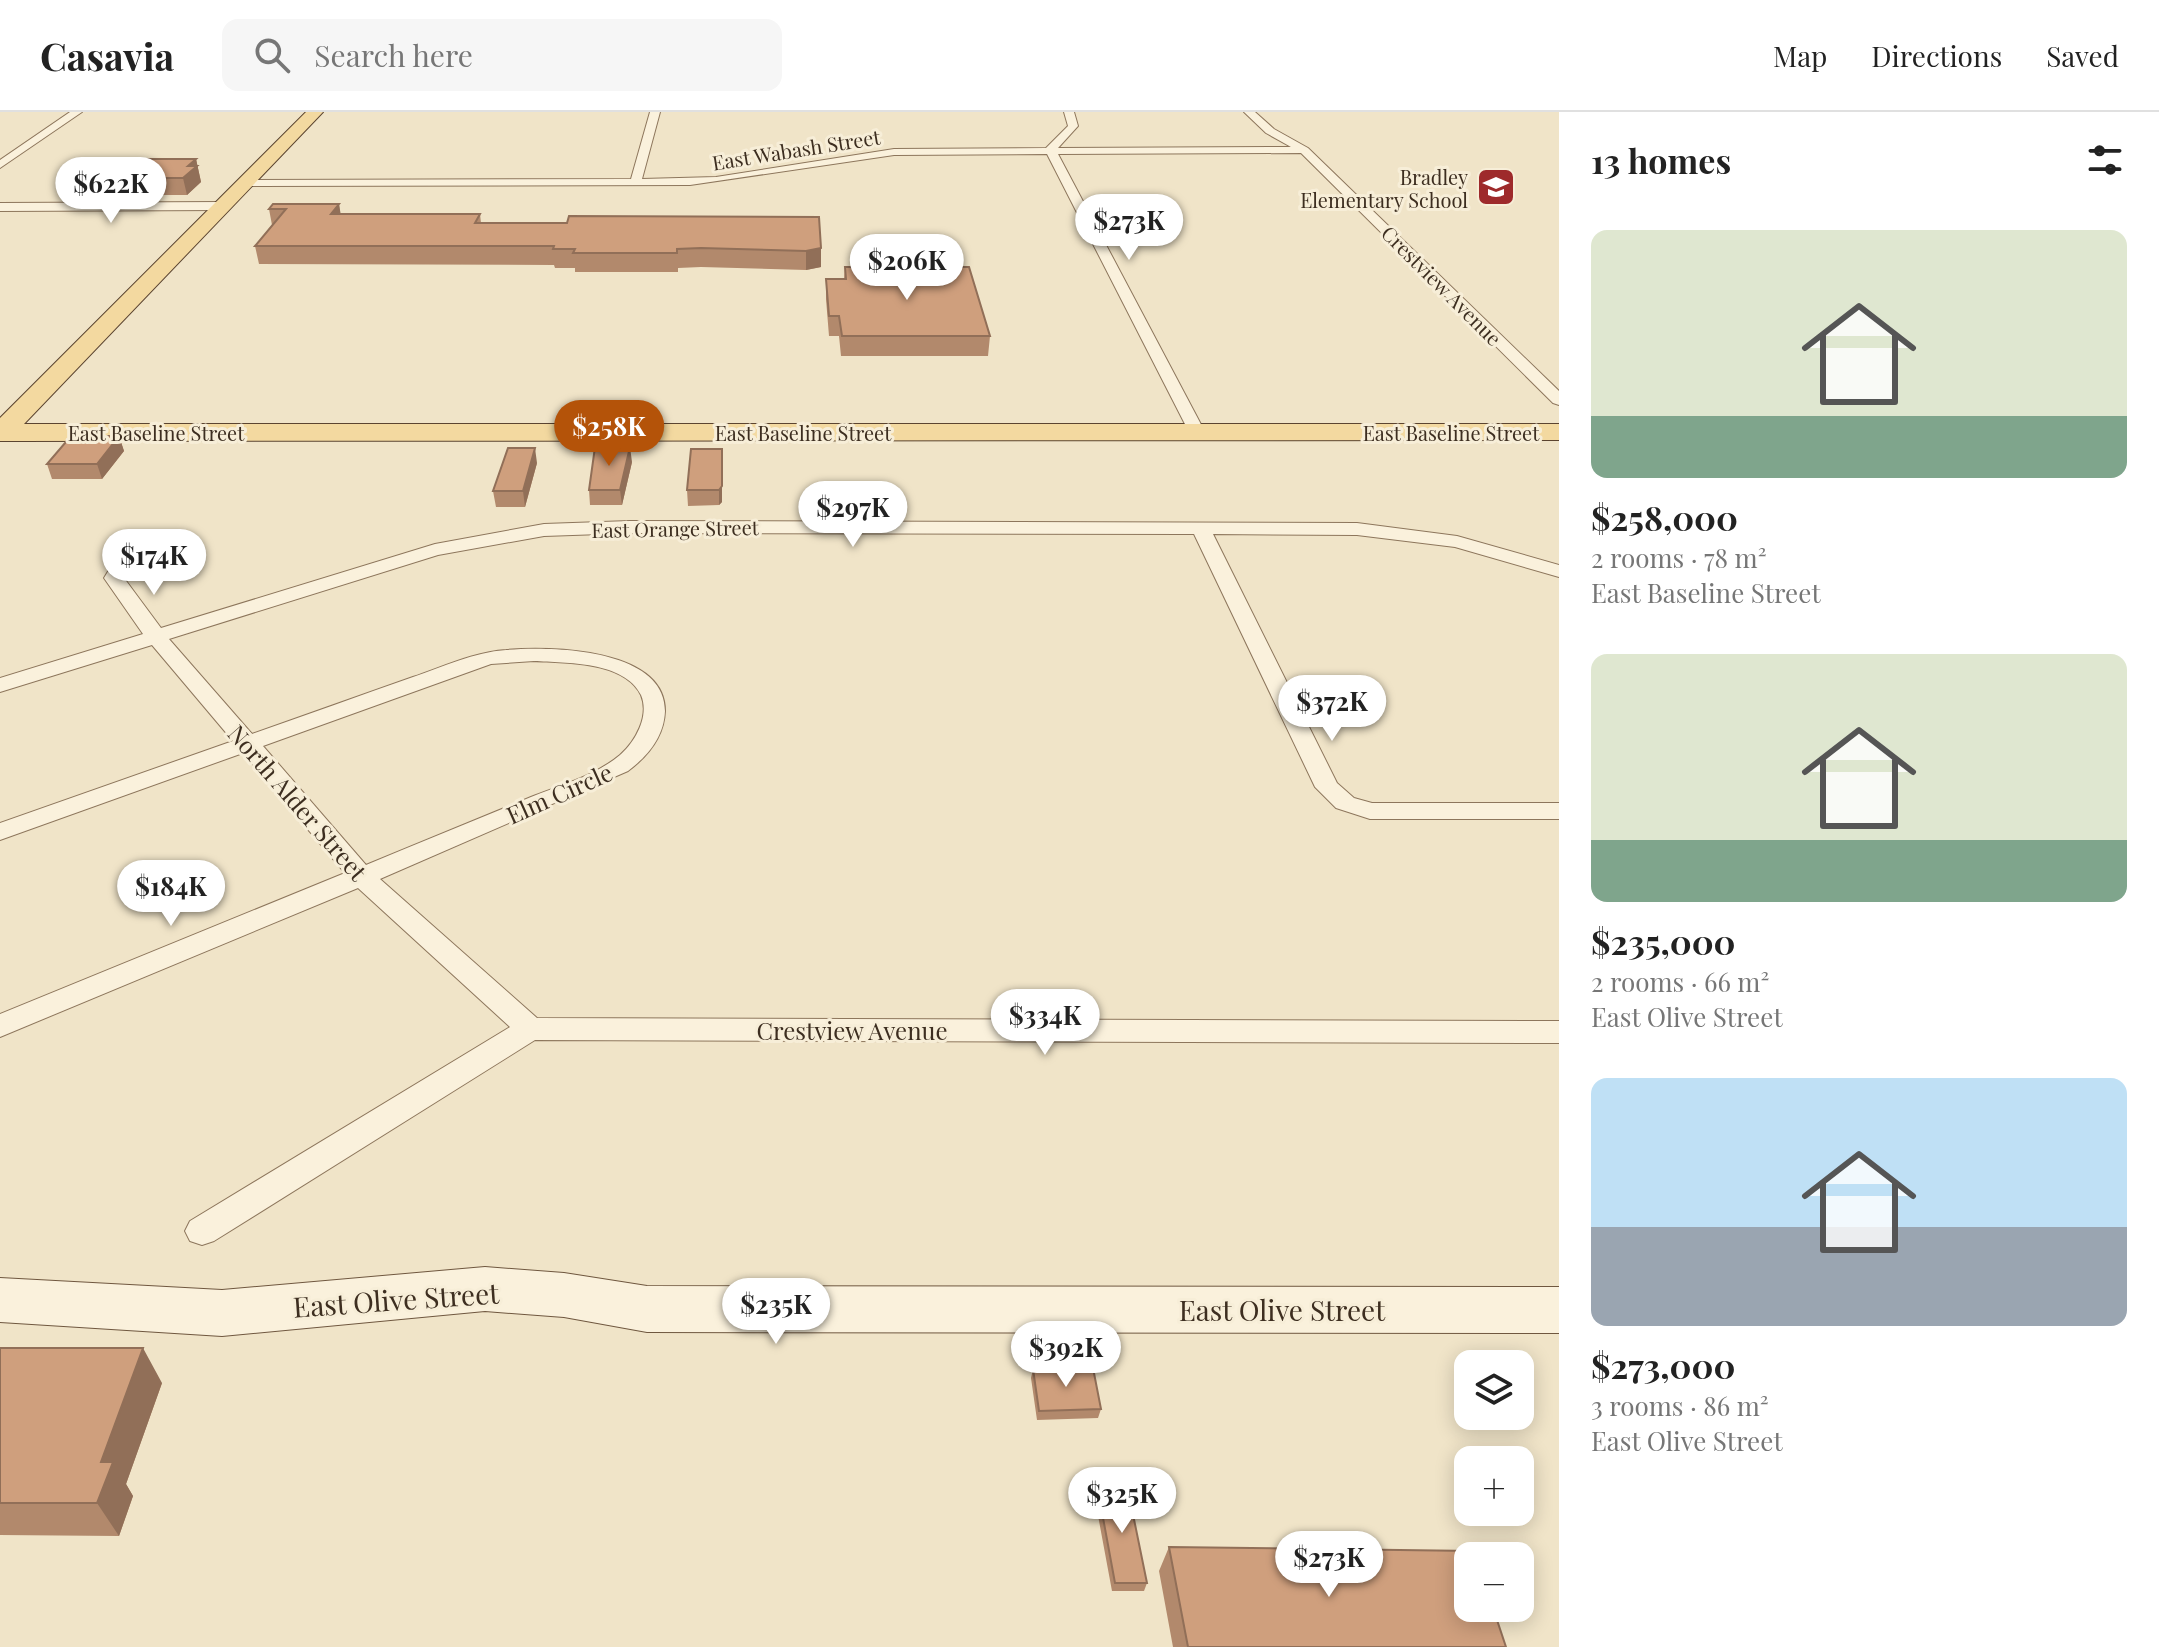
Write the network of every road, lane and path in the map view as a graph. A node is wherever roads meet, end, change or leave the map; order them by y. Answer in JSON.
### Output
{"nodes":[{"id":1,"x":77,"y":112,"type":"edge"},
{"id":2,"x":315,"y":112,"type":"edge"},
{"id":3,"x":655,"y":112,"type":"edge"},
{"id":4,"x":1069,"y":112,"type":"edge"},
{"id":5,"x":1249,"y":112,"type":"edge"},
{"id":6,"x":1050,"y":150,"type":"junction"},
{"id":7,"x":1304,"y":150,"type":"junction"},
{"id":8,"x":0,"y":165,"type":"edge"},
{"id":9,"x":245,"y":183,"type":"junction"},
{"id":10,"x":635,"y":183,"type":"junction"},
{"id":11,"x":222,"y":206,"type":"junction"},
{"id":12,"x":0,"y":207,"type":"edge"},
{"id":13,"x":1559,"y":400,"type":"edge"},
{"id":14,"x":0,"y":432,"type":"edge"},
{"id":15,"x":1197,"y":432,"type":"junction"},
{"id":16,"x":1559,"y":432,"type":"edge"},
{"id":17,"x":1201,"y":529,"type":"junction"},
{"id":18,"x":166,"y":542,"type":"dead end"},
{"id":19,"x":1559,"y":571,"type":"edge"},
{"id":20,"x":157,"y":638,"type":"junction"},
{"id":21,"x":0,"y":685,"type":"edge"},
{"id":22,"x":247,"y":744,"type":"junction"},
{"id":23,"x":1559,"y":811,"type":"edge"},
{"id":24,"x":0,"y":832,"type":"edge"},
{"id":25,"x":362,"y":877,"type":"junction"},
{"id":26,"x":0,"y":1026,"type":"edge"},
{"id":27,"x":530,"y":1029,"type":"junction"},
{"id":28,"x":1559,"y":1032,"type":"edge"},
{"id":29,"x":202,"y":1231,"type":"dead end"},
{"id":30,"x":0,"y":1300,"type":"edge"},
{"id":31,"x":1559,"y":1310,"type":"edge"}],
"edges":[{"from":1,"to":8,"type":"street"},
{"from":2,"to":9,"type":"main road"},
{"from":3,"to":10,"type":"street"},
{"from":4,"to":6,"type":"street"},
{"from":5,"to":7,"type":"street","name":"Crestview Avenue"},
{"from":6,"to":7,"type":"street","name":"East Wabash Street"},
{"from":6,"to":10,"type":"street","name":"East Wabash Street"},
{"from":6,"to":15,"type":"street"},
{"from":7,"to":13,"type":"street","name":"Crestview Avenue"},
{"from":9,"to":10,"type":"street","name":"East Wabash Street"},
{"from":9,"to":11,"type":"main road"},
{"from":11,"to":12,"type":"street"},
{"from":11,"to":14,"type":"main road"},
{"from":14,"to":15,"type":"main road","name":"East Baseline Street"},
{"from":15,"to":16,"type":"main road","name":"East Baseline Street"},
{"from":17,"to":19,"type":"street","name":"East Orange Street"},
{"from":17,"to":20,"type":"street","name":"East Orange Street"},
{"from":17,"to":23,"type":"street"},
{"from":18,"to":20,"type":"street","name":"North Alder Street"},
{"from":20,"to":21,"type":"street","name":"East Orange Street"},
{"from":20,"to":22,"type":"street","name":"North Alder Street"},
{"from":22,"to":24,"type":"street","name":"Elm Circle"},
{"from":22,"to":25,"type":"street","name":"North Alder Street"},
{"from":22,"to":25,"type":"street","name":"Elm Circle"},
{"from":25,"to":26,"type":"street","name":"Elm Circle"},
{"from":25,"to":27,"type":"street","name":"North Alder Street"},
{"from":27,"to":28,"type":"street","name":"Crestview Avenue"},
{"from":27,"to":29,"type":"street"},
{"from":30,"to":31,"type":"street","name":"East Olive Street"}]}
